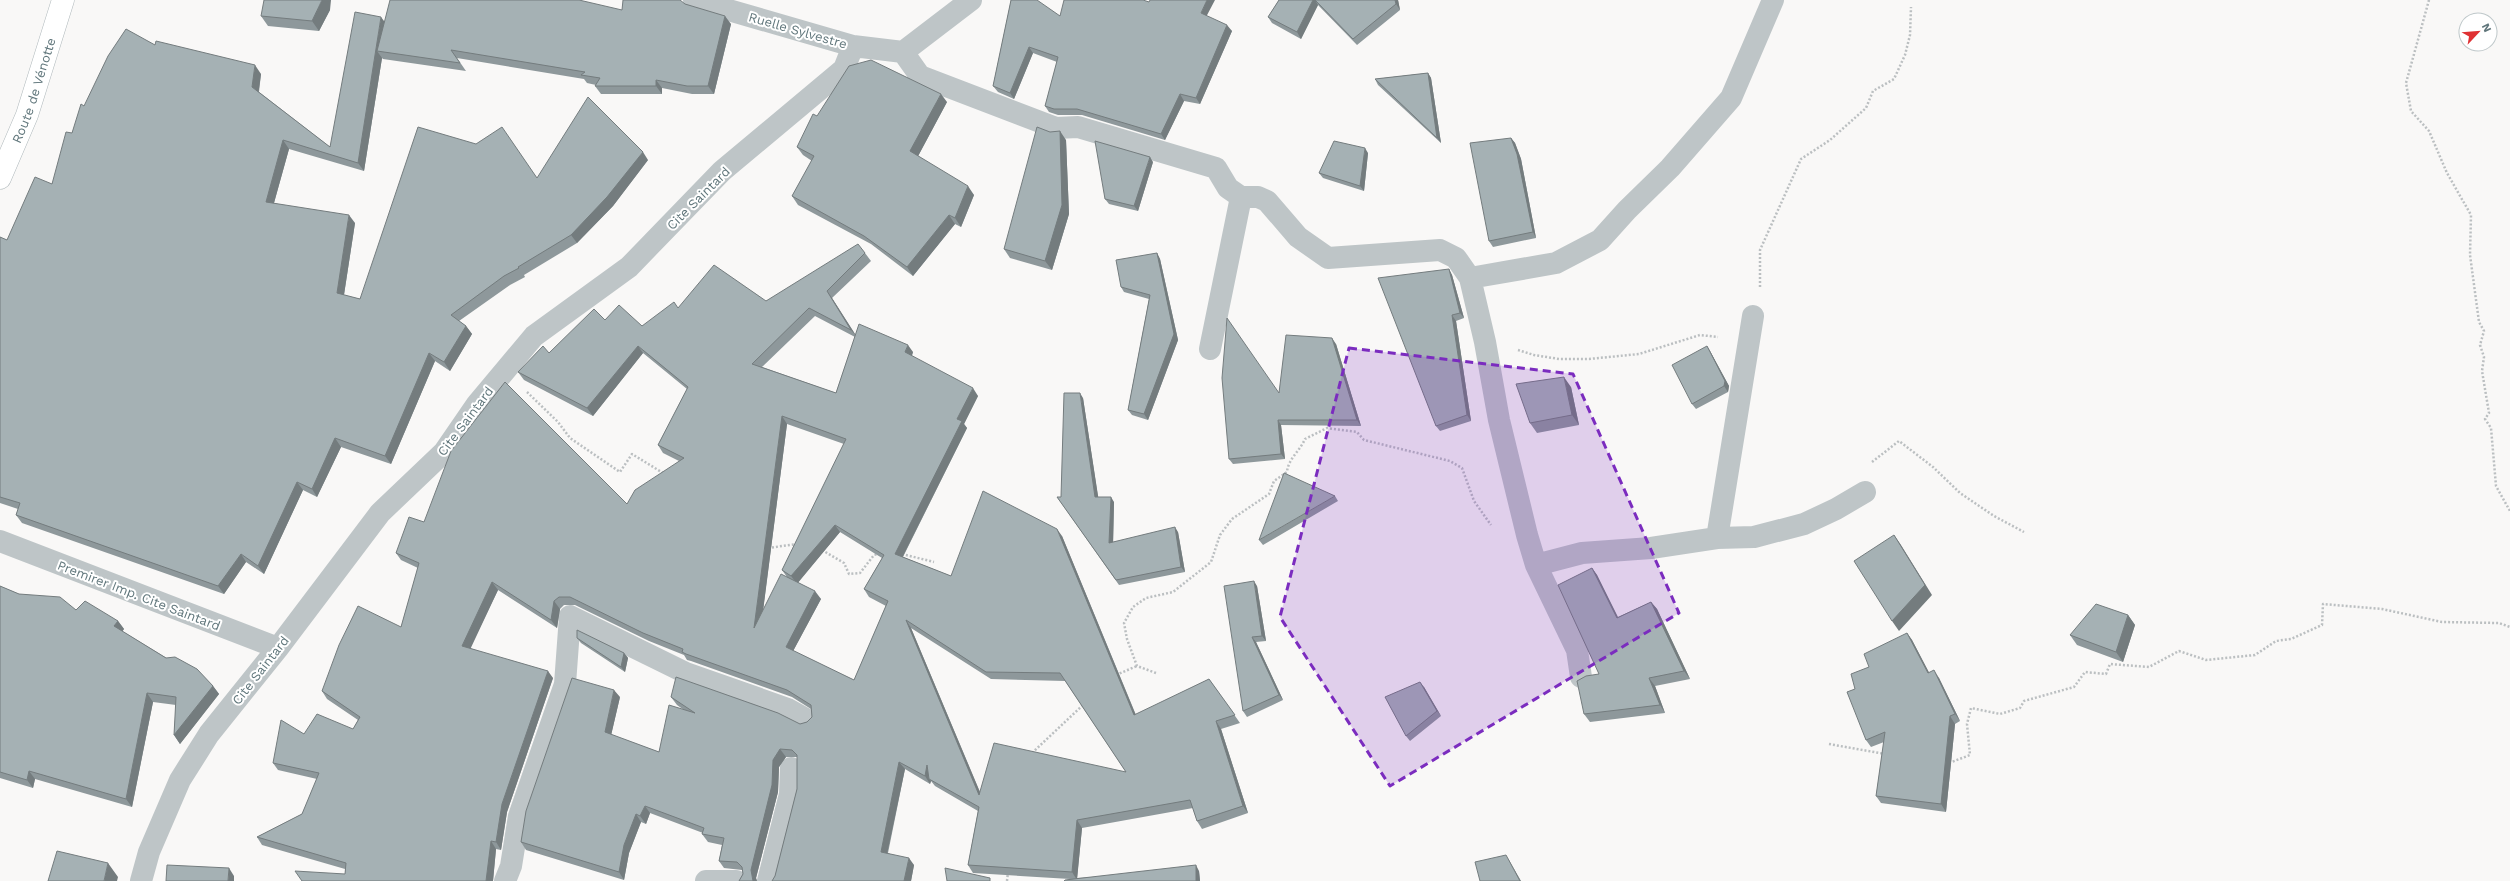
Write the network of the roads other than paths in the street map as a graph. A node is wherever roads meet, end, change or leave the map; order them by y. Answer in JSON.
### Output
{"nodes":[{"id":1,"x":63,"y":0,"type":"edge"},
{"id":2,"x":694,"y":0,"type":"edge"},
{"id":3,"x":971,"y":0,"type":"edge"},
{"id":4,"x":1773,"y":0,"type":"edge"},
{"id":5,"x":853,"y":46,"type":"junction"},
{"id":6,"x":903,"y":52,"type":"junction"},
{"id":7,"x":0,"y":178,"type":"edge"},
{"id":8,"x":1241,"y":197,"type":"junction"},
{"id":9,"x":1470,"y":278,"type":"junction"},
{"id":10,"x":1753,"y":316,"type":"road end"},
{"id":11,"x":1210,"y":349,"type":"dead end"},
{"id":12,"x":1864,"y":492,"type":"road end"},
{"id":13,"x":1717,"y":538,"type":"junction"},
{"id":14,"x":0,"y":541,"type":"edge"},
{"id":15,"x":1536,"y":565,"type":"junction"},
{"id":16,"x":278,"y":648,"type":"junction"},
{"id":17,"x":1581,"y":677,"type":"edge"},
{"id":18,"x":806,"y":719,"type":"dead end"},
{"id":19,"x":791,"y":768,"type":"dead end"},
{"id":20,"x":141,"y":881,"type":"edge"},
{"id":21,"x":505,"y":881,"type":"edge"},
{"id":22,"x":706,"y":881,"type":"edge"},
{"id":23,"x":736,"y":881,"type":"edge"},
{"id":24,"x":768,"y":881,"type":"edge"}],
"edges":[{"from":1,"to":7,"type":"street","name":"Route de Vénotte"},
{"from":2,"to":5,"type":"street","name":"Ruelle Sylvestre"},
{"from":3,"to":6,"type":"street"},
{"from":4,"to":9,"type":"street"},
{"from":5,"to":6,"type":"street","name":"Ruelle Sylvestre"},
{"from":5,"to":16,"type":"street","name":"Cite Saintard"},
{"from":6,"to":8,"type":"street"},
{"from":8,"to":9,"type":"street"},
{"from":8,"to":11,"type":"street"},
{"from":9,"to":15,"type":"street"},
{"from":10,"to":13,"type":"street"},
{"from":12,"to":13,"type":"street"},
{"from":13,"to":15,"type":"street"},
{"from":14,"to":16,"type":"street","name":"Premirer Imp. Cite Saintard"},
{"from":15,"to":17,"type":"street"},
{"from":16,"to":20,"type":"street","name":"Cite Saintard"},
{"from":18,"to":21,"type":"street"},
{"from":19,"to":24,"type":"street"},
{"from":22,"to":23,"type":"street"}]}
